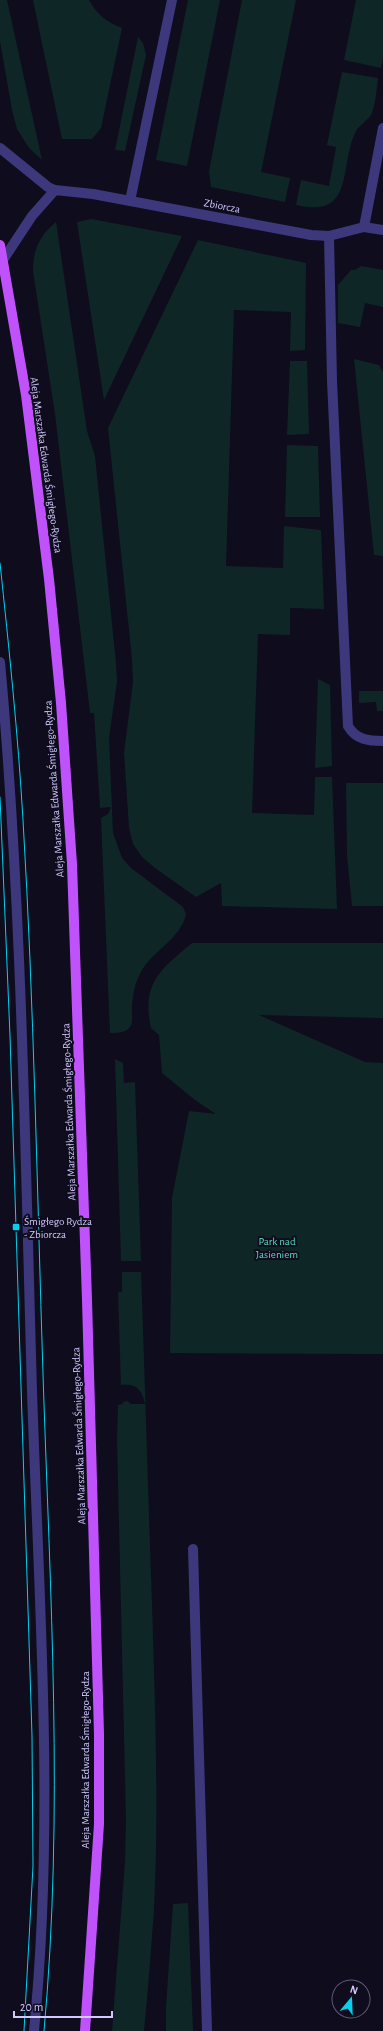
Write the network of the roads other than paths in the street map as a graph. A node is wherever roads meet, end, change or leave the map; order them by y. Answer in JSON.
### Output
{"nodes":[{"id":1,"x":172,"y":0,"type":"edge"},
{"id":2,"x":383,"y":129,"type":"edge"},
{"id":3,"x":0,"y":148,"type":"edge"},
{"id":4,"x":55,"y":190,"type":"junction"},
{"id":5,"x":130,"y":201,"type":"junction"},
{"id":6,"x":364,"y":227,"type":"junction"},
{"id":7,"x":383,"y":230,"type":"edge"},
{"id":8,"x":329,"y":236,"type":"junction"},
{"id":9,"x":0,"y":245,"type":"edge"},
{"id":10,"x":3,"y":260,"type":"junction"},
{"id":11,"x":0,"y":662,"type":"edge"},
{"id":12,"x":383,"y":741,"type":"edge"},
{"id":13,"x":193,"y":1550,"type":"dead end"},
{"id":14,"x":34,"y":2031,"type":"edge"},
{"id":15,"x":86,"y":2031,"type":"edge"},
{"id":16,"x":207,"y":2031,"type":"edge"}],
"edges":[{"from":1,"to":5,"type":"street"},
{"from":2,"to":6,"type":"street"},
{"from":3,"to":4,"type":"street","name":"Zbiorcza"},
{"from":4,"to":5,"type":"street","name":"Zbiorcza"},
{"from":4,"to":10,"type":"street"},
{"from":5,"to":8,"type":"street","name":"Zbiorcza"},
{"from":6,"to":7,"type":"street","name":"Zbiorcza"},
{"from":6,"to":8,"type":"street","name":"Zbiorcza"},
{"from":8,"to":12,"type":"street"},
{"from":9,"to":10,"type":"main road","name":"Aleja Marszałka Edwarda Śmigłego-Rydza"},
{"from":10,"to":15,"type":"main road","name":"Aleja Marszałka Edwarda Śmigłego-Rydza"},
{"from":11,"to":14,"type":"street"},
{"from":13,"to":16,"type":"street"}]}
